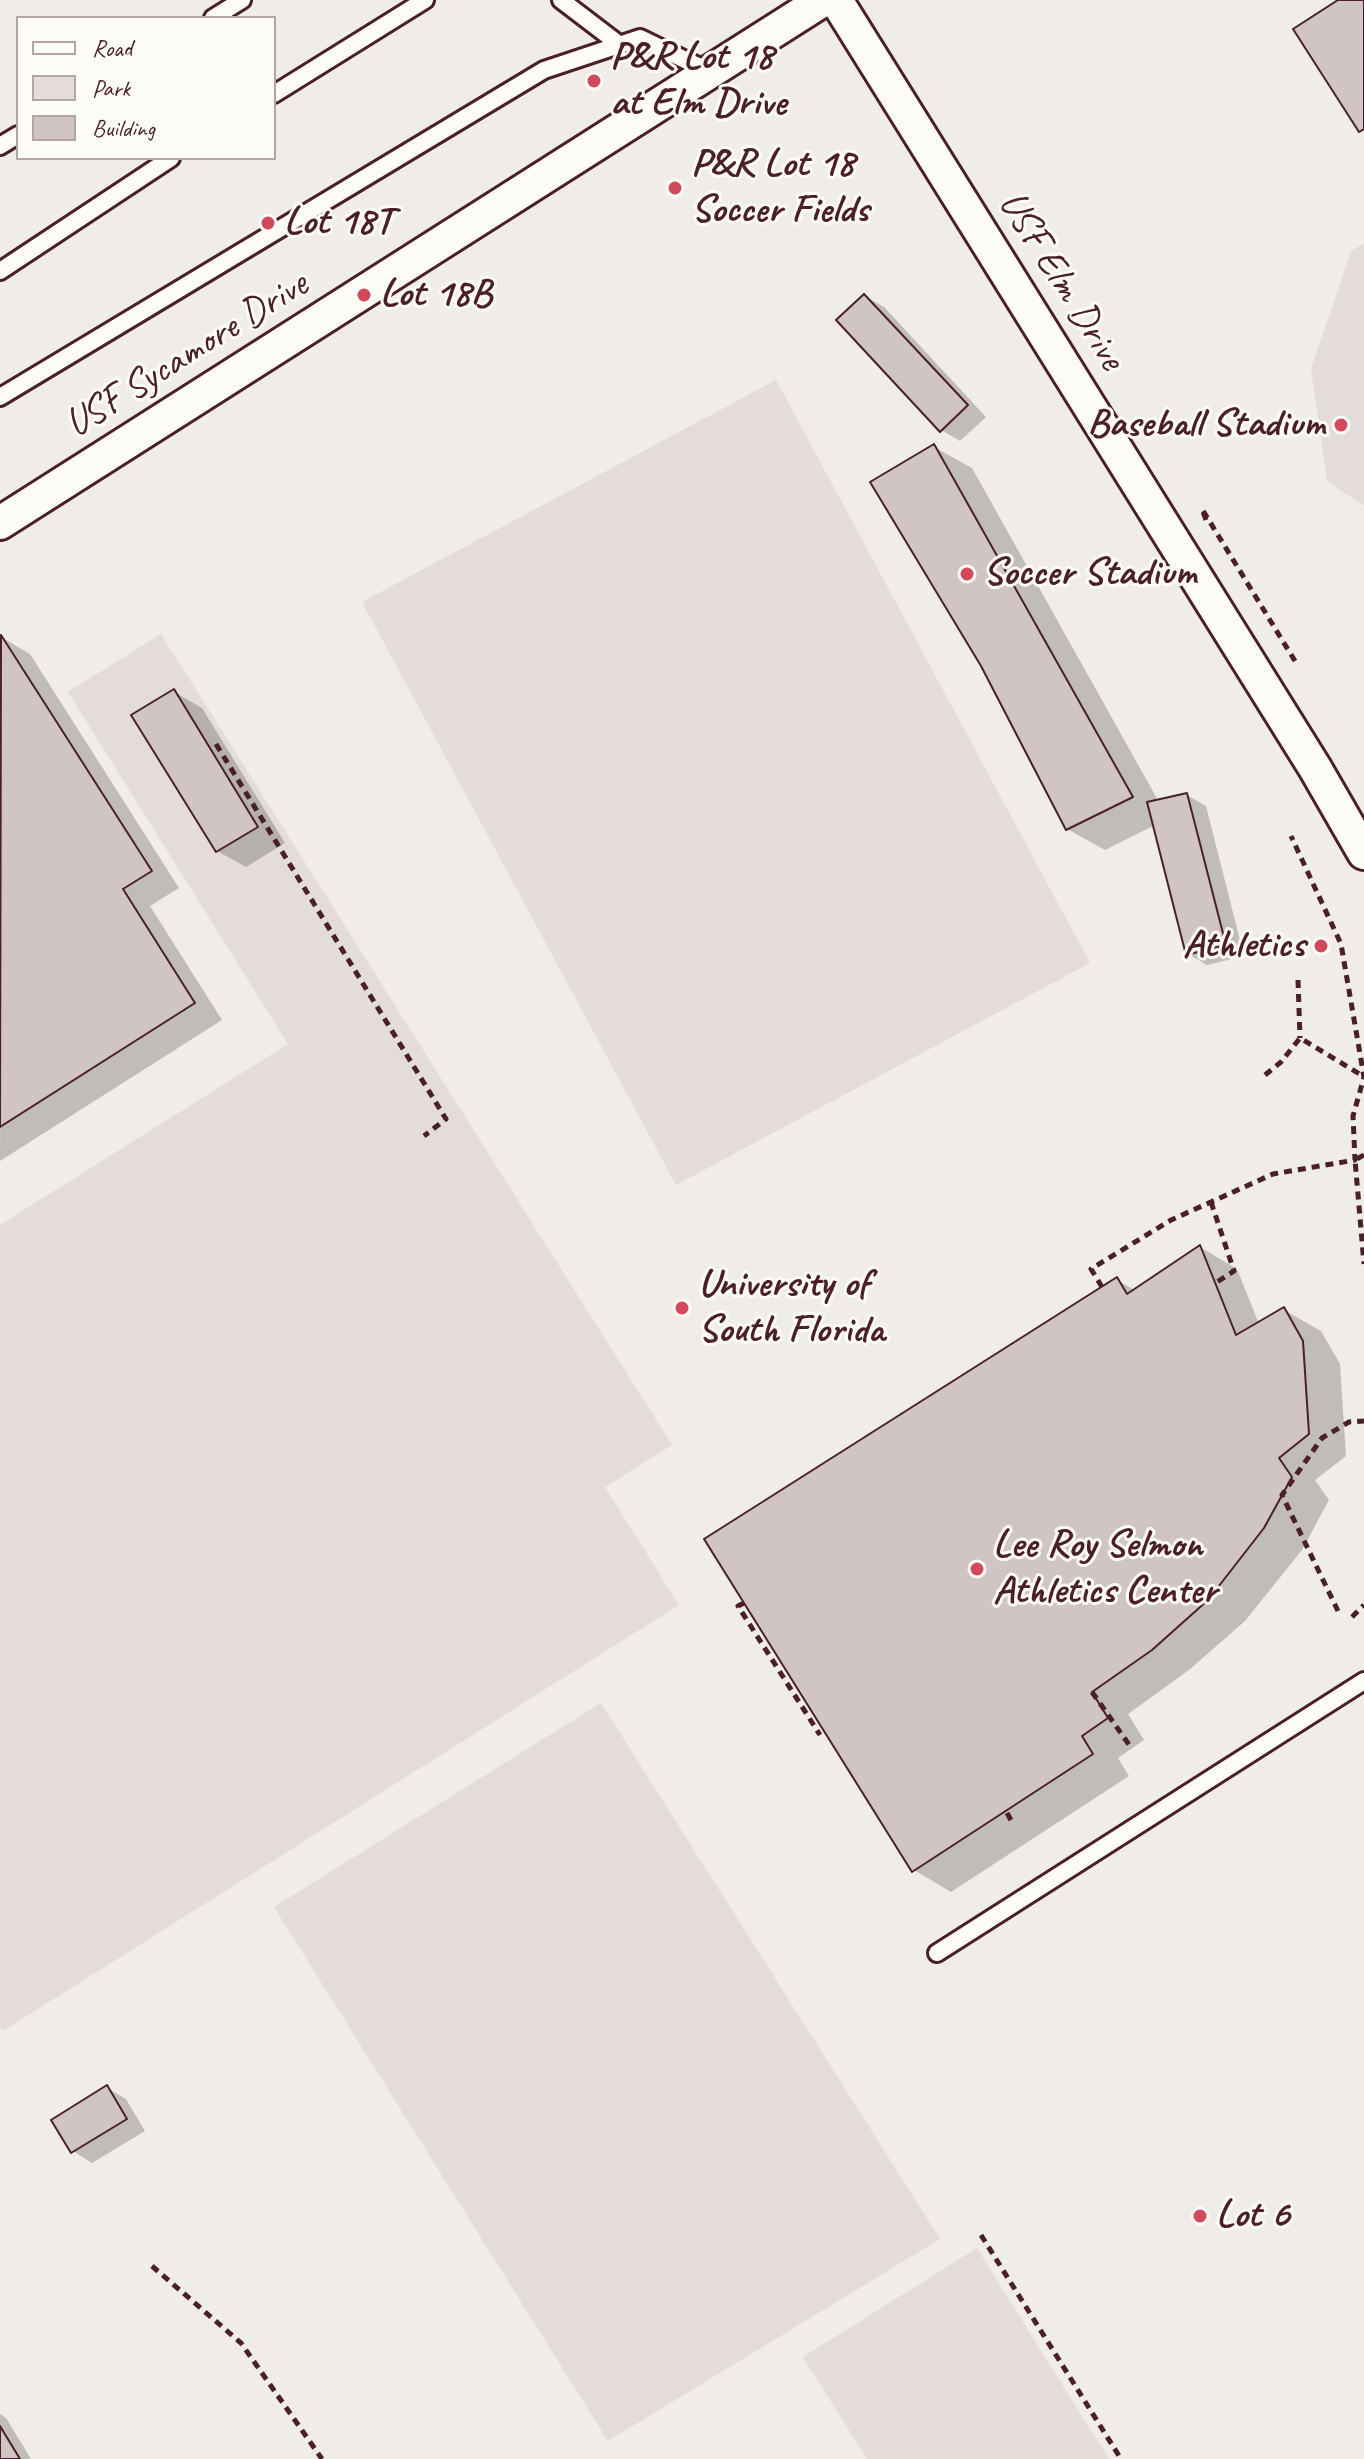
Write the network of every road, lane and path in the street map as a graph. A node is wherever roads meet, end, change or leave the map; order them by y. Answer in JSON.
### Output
{"nodes":[{"id":1,"x":242,"y":0,"type":"edge"},
{"id":2,"x":425,"y":0,"type":"edge"},
{"id":3,"x":561,"y":0,"type":"edge"},
{"id":4,"x":823,"y":0,"type":"edge"},
{"id":5,"x":836,"y":0,"type":"edge"},
{"id":6,"x":216,"y":16,"type":"edge"},
{"id":7,"x":620,"y":45,"type":"junction"},
{"id":8,"x":712,"y":73,"type":"junction"},
{"id":9,"x":276,"y":93,"type":"edge"},
{"id":10,"x":168,"y":160,"type":"edge"},
{"id":11,"x":0,"y":271,"type":"edge"},
{"id":12,"x":0,"y":397,"type":"edge"},
{"id":13,"x":0,"y":523,"type":"edge"},
{"id":14,"x":1208,"y":529,"type":"dead end"},
{"id":15,"x":1298,"y":666,"type":"dead end"},
{"id":16,"x":216,"y":744,"type":"dead end"},
{"id":17,"x":1291,"y":836,"type":"dead end"},
{"id":18,"x":1364,"y":853,"type":"edge"},
{"id":19,"x":1298,"y":980,"type":"dead end"},
{"id":20,"x":1300,"y":1038,"type":"junction"},
{"id":21,"x":1265,"y":1075,"type":"dead end"},
{"id":22,"x":1364,"y":1077,"type":"edge"},
{"id":23,"x":424,"y":1136,"type":"dead end"},
{"id":24,"x":1364,"y":1155,"type":"edge"},
{"id":25,"x":1355,"y":1160,"type":"junction"},
{"id":26,"x":1211,"y":1202,"type":"junction"},
{"id":27,"x":1364,"y":1264,"type":"edge"},
{"id":28,"x":1214,"y":1284,"type":"dead end"},
{"id":29,"x":1102,"y":1287,"type":"dead end"},
{"id":30,"x":1364,"y":1421,"type":"edge"},
{"id":31,"x":744,"y":1603,"type":"dead end"},
{"id":32,"x":1364,"y":1605,"type":"edge"},
{"id":33,"x":1338,"y":1611,"type":"dead end"},
{"id":34,"x":1352,"y":1617,"type":"dead end"},
{"id":35,"x":1364,"y":1681,"type":"edge"},
{"id":36,"x":1092,"y":1692,"type":"dead end"},
{"id":37,"x":820,"y":1735,"type":"dead end"},
{"id":38,"x":1130,"y":1746,"type":"dead end"},
{"id":39,"x":1007,"y":1813,"type":"dead end"},
{"id":40,"x":1012,"y":1822,"type":"dead end"},
{"id":41,"x":937,"y":1953,"type":"dead end"},
{"id":42,"x":981,"y":2235,"type":"dead end"},
{"id":43,"x":152,"y":2266,"type":"dead end"},
{"id":44,"x":322,"y":2459,"type":"edge"},
{"id":45,"x":1121,"y":2459,"type":"edge"}],
"edges":[{"from":1,"to":6,"type":"lane"},
{"from":2,"to":9,"type":"lane"},
{"from":3,"to":7,"type":"lane"},
{"from":4,"to":8,"type":"street","name":"USF Sycamore Drive"},
{"from":5,"to":18,"type":"street","name":"USF Elm Drive"},
{"from":7,"to":8,"type":"lane"},
{"from":7,"to":12,"type":"lane"},
{"from":8,"to":13,"type":"street","name":"USF Sycamore Drive"},
{"from":10,"to":11,"type":"lane"},
{"from":14,"to":15,"type":"path"},
{"from":16,"to":23,"type":"path"},
{"from":17,"to":22,"type":"path"},
{"from":19,"to":20,"type":"path"},
{"from":20,"to":21,"type":"path"},
{"from":20,"to":22,"type":"path"},
{"from":22,"to":25,"type":"path"},
{"from":24,"to":25,"type":"path"},
{"from":25,"to":26,"type":"path"},
{"from":25,"to":27,"type":"path"},
{"from":26,"to":28,"type":"path"},
{"from":26,"to":29,"type":"path"},
{"from":30,"to":33,"type":"path"},
{"from":31,"to":37,"type":"path"},
{"from":32,"to":34,"type":"path"},
{"from":35,"to":41,"type":"lane"},
{"from":36,"to":38,"type":"path"},
{"from":39,"to":40,"type":"path"},
{"from":42,"to":45,"type":"path"},
{"from":43,"to":44,"type":"path"}]}
